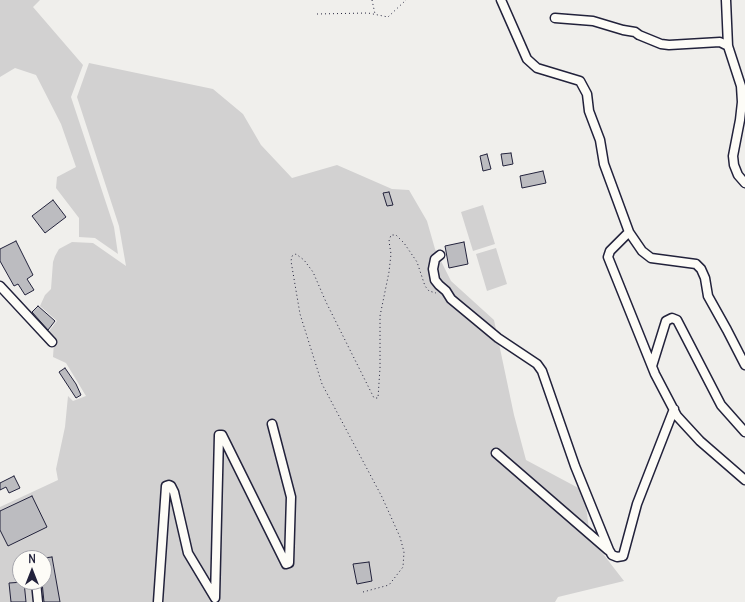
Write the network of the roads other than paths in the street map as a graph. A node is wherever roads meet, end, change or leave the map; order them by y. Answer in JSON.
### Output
{"nodes":[{"id":1,"x":501,"y":0,"type":"edge"},
{"id":2,"x":726,"y":0,"type":"edge"},
{"id":3,"x":555,"y":18,"type":"dead end"},
{"id":4,"x":728,"y":46,"type":"junction"},
{"id":5,"x":745,"y":183,"type":"edge"},
{"id":6,"x":629,"y":232,"type":"junction"},
{"id":7,"x":440,"y":255,"type":"dead end"},
{"id":8,"x":0,"y":286,"type":"edge"},
{"id":9,"x":52,"y":342,"type":"dead end"},
{"id":10,"x":745,"y":365,"type":"edge"},
{"id":11,"x":652,"y":366,"type":"junction"},
{"id":12,"x":674,"y":409,"type":"junction"},
{"id":13,"x":272,"y":424,"type":"dead end"},
{"id":14,"x":745,"y":432,"type":"edge"},
{"id":15,"x":496,"y":453,"type":"dead end"},
{"id":16,"x":745,"y":480,"type":"edge"},
{"id":17,"x":609,"y":550,"type":"junction"},
{"id":18,"x":37,"y":590,"type":"edge"},
{"id":19,"x":38,"y":602,"type":"edge"},
{"id":20,"x":158,"y":602,"type":"edge"}],
"edges":[{"from":1,"to":6,"type":"street"},
{"from":2,"to":4,"type":"street"},
{"from":3,"to":4,"type":"street"},
{"from":4,"to":5,"type":"street"},
{"from":6,"to":10,"type":"street"},
{"from":6,"to":11,"type":"street"},
{"from":7,"to":17,"type":"street"},
{"from":8,"to":9,"type":"street"},
{"from":11,"to":12,"type":"street"},
{"from":11,"to":14,"type":"street"},
{"from":12,"to":16,"type":"street"},
{"from":12,"to":17,"type":"street"},
{"from":13,"to":20,"type":"street"},
{"from":15,"to":17,"type":"street"},
{"from":18,"to":19,"type":"street"}]}
